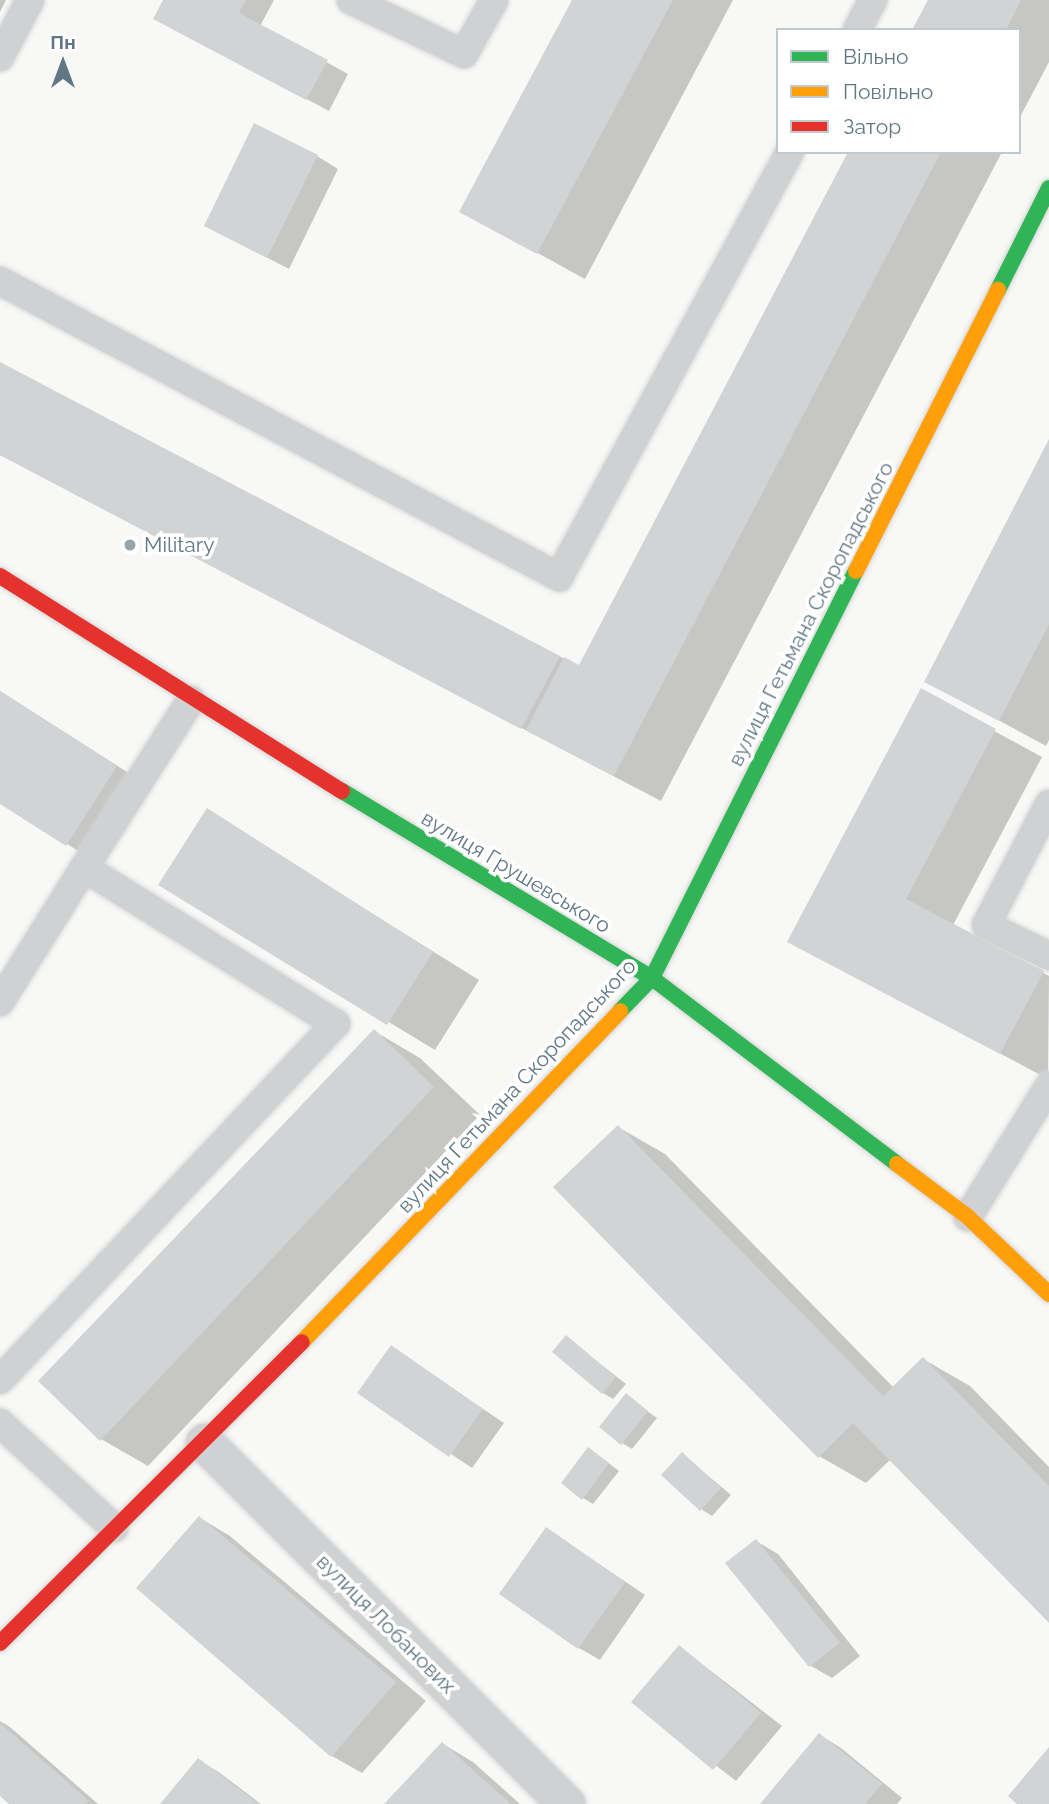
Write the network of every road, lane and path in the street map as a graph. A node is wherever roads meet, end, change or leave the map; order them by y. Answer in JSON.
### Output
{"nodes":[{"id":1,"x":30,"y":0,"type":"edge"},
{"id":2,"x":351,"y":0,"type":"edge"},
{"id":3,"x":494,"y":0,"type":"edge"},
{"id":4,"x":873,"y":0,"type":"edge"},
{"id":5,"x":858,"y":28,"type":"edge"},
{"id":6,"x":0,"y":57,"type":"edge"},
{"id":7,"x":789,"y":154,"type":"edge"},
{"id":8,"x":1049,"y":188,"type":"edge"},
{"id":9,"x":0,"y":282,"type":"edge"},
{"id":10,"x":0,"y":576,"type":"edge"},
{"id":11,"x":191,"y":700,"type":"junction"},
{"id":12,"x":1049,"y":804,"type":"edge"},
{"id":13,"x":84,"y":868,"type":"junction"},
{"id":14,"x":1049,"y":956,"type":"edge"},
{"id":15,"x":652,"y":978,"type":"junction"},
{"id":16,"x":0,"y":1002,"type":"edge"},
{"id":17,"x":1049,"y":1086,"type":"edge"},
{"id":18,"x":968,"y":1217,"type":"junction"},
{"id":19,"x":1049,"y":1294,"type":"edge"},
{"id":20,"x":0,"y":1380,"type":"edge"},
{"id":21,"x":0,"y":1423,"type":"edge"},
{"id":22,"x":205,"y":1443,"type":"junction"},
{"id":23,"x":114,"y":1528,"type":"junction"},
{"id":24,"x":0,"y":1643,"type":"edge"},
{"id":25,"x":566,"y":1804,"type":"edge"}],
"edges":[{"from":1,"to":6,"type":"lane"},
{"from":2,"to":3,"type":"lane"},
{"from":4,"to":5,"type":"lane"},
{"from":7,"to":9,"type":"lane"},
{"from":8,"to":15,"type":"street","name":"вулиця Гетьмана Скоропадського"},
{"from":10,"to":11,"type":"street","name":"вулиця Грушевського"},
{"from":11,"to":13,"type":"lane"},
{"from":11,"to":15,"type":"street","name":"вулиця Грушевського"},
{"from":12,"to":14,"type":"lane"},
{"from":13,"to":16,"type":"lane"},
{"from":13,"to":20,"type":"lane"},
{"from":15,"to":18,"type":"street","name":"вулиця Грушевського"},
{"from":15,"to":22,"type":"street","name":"вулиця Гетьмана Скоропадського"},
{"from":17,"to":18,"type":"lane"},
{"from":18,"to":19,"type":"street","name":"вулиця Грушевського"},
{"from":21,"to":23,"type":"lane"},
{"from":22,"to":23,"type":"street","name":"вулиця Гетьмана Скоропадського"},
{"from":22,"to":25,"type":"street","name":"вулиця Лобанових"},
{"from":23,"to":24,"type":"street","name":"вулиця Гетьмана Скоропадського"}]}
